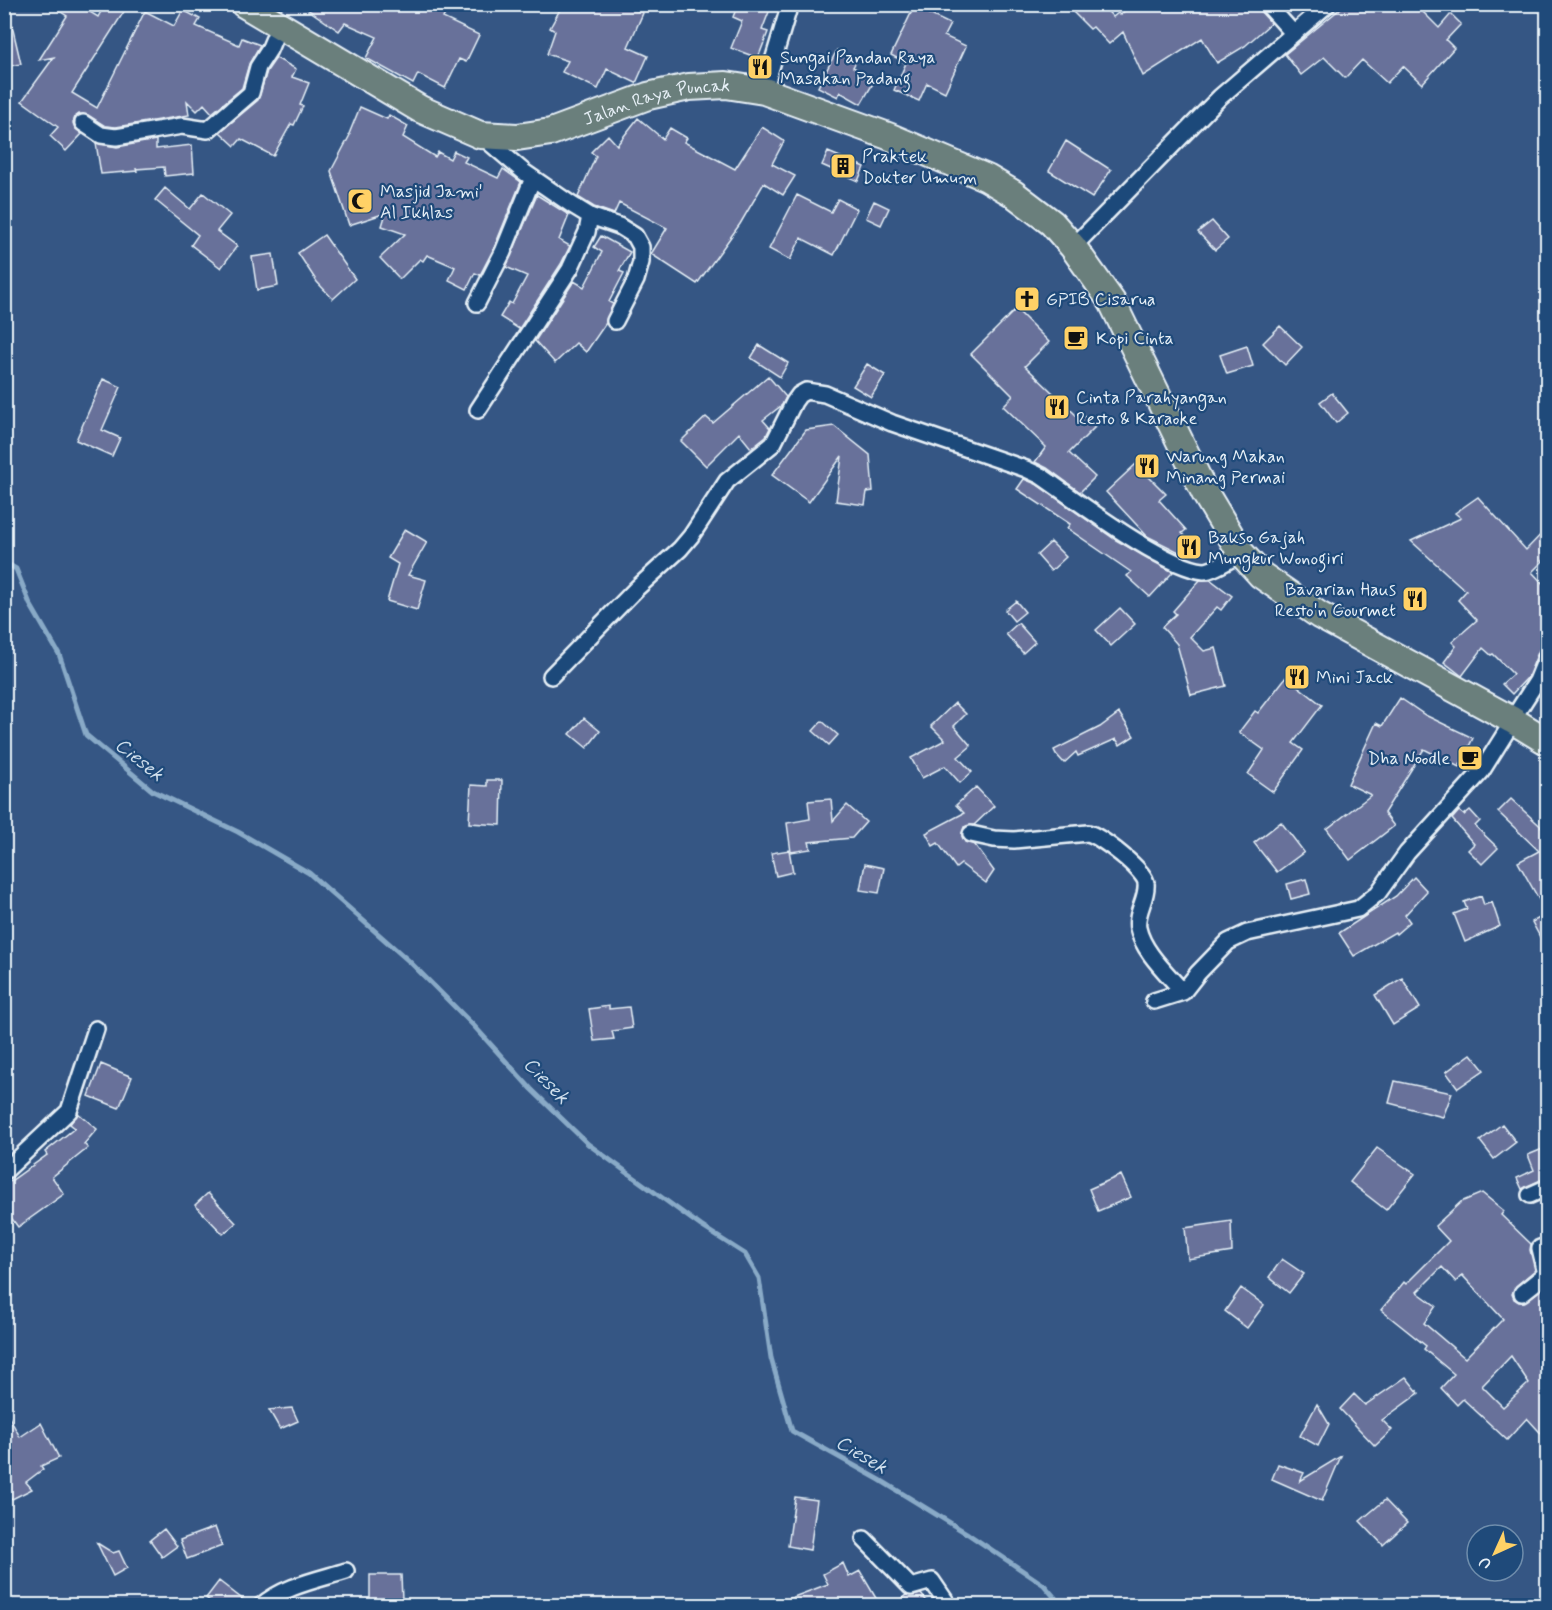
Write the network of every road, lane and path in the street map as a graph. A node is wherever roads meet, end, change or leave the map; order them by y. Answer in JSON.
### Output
{"nodes":[{"id":1,"x":244,"y":4,"type":"edge"},
{"id":2,"x":790,"y":4,"type":"edge"},
{"id":3,"x":1267,"y":4,"type":"edge"},
{"id":4,"x":1328,"y":4,"type":"edge"},
{"id":5,"x":279,"y":26,"type":"junction"},
{"id":6,"x":1293,"y":33,"type":"junction"},
{"id":7,"x":764,"y":91,"type":"junction"},
{"id":8,"x":83,"y":123,"type":"dead end"},
{"id":9,"x":480,"y":135,"type":"junction"},
{"id":10,"x":533,"y":178,"type":"junction"},
{"id":11,"x":590,"y":216,"type":"junction"},
{"id":12,"x":1073,"y":247,"type":"junction"},
{"id":13,"x":477,"y":303,"type":"dead end"},
{"id":14,"x":615,"y":321,"type":"dead end"},
{"id":15,"x":478,"y":410,"type":"dead end"},
{"id":16,"x":1241,"y":553,"type":"junction"},
{"id":17,"x":1548,"y":654,"type":"edge"},
{"id":18,"x":551,"y":676,"type":"dead end"},
{"id":19,"x":1513,"y":721,"type":"junction"},
{"id":20,"x":1548,"y":742,"type":"edge"},
{"id":21,"x":971,"y":834,"type":"dead end"},
{"id":22,"x":1183,"y":992,"type":"junction"},
{"id":23,"x":1154,"y":1001,"type":"dead end"},
{"id":24,"x":96,"y":1029,"type":"dead end"},
{"id":25,"x":4,"y":1172,"type":"edge"},
{"id":26,"x":1548,"y":1187,"type":"edge"},
{"id":27,"x":1530,"y":1195,"type":"dead end"},
{"id":28,"x":1548,"y":1246,"type":"edge"},
{"id":29,"x":1522,"y":1293,"type":"dead end"},
{"id":30,"x":864,"y":1539,"type":"dead end"},
{"id":31,"x":346,"y":1571,"type":"dead end"},
{"id":32,"x":261,"y":1605,"type":"edge"},
{"id":33,"x":949,"y":1605,"type":"edge"}],
"edges":[{"from":1,"to":5,"type":"highway","name":"Jalan Raya Puncak"},
{"from":2,"to":7,"type":"street"},
{"from":3,"to":6,"type":"street"},
{"from":4,"to":6,"type":"street"},
{"from":5,"to":8,"type":"street"},
{"from":5,"to":9,"type":"highway","name":"Jalan Raya Puncak"},
{"from":6,"to":12,"type":"street"},
{"from":7,"to":9,"type":"highway","name":"Jalan Raya Puncak"},
{"from":7,"to":12,"type":"highway","name":"Jalan Raya Puncak"},
{"from":9,"to":10,"type":"street"},
{"from":10,"to":11,"type":"street"},
{"from":10,"to":13,"type":"street"},
{"from":11,"to":14,"type":"street"},
{"from":11,"to":15,"type":"street"},
{"from":12,"to":16,"type":"highway","name":"Jalan Raya Puncak"},
{"from":16,"to":18,"type":"street"},
{"from":16,"to":19,"type":"highway","name":"Jalan Raya Puncak"},
{"from":17,"to":19,"type":"street"},
{"from":19,"to":20,"type":"highway","name":"Jalan Raya Puncak"},
{"from":19,"to":22,"type":"street"},
{"from":21,"to":22,"type":"street"},
{"from":22,"to":23,"type":"street"},
{"from":24,"to":25,"type":"street"},
{"from":26,"to":27,"type":"street"},
{"from":28,"to":29,"type":"street"},
{"from":30,"to":33,"type":"street"},
{"from":31,"to":32,"type":"street"}]}
